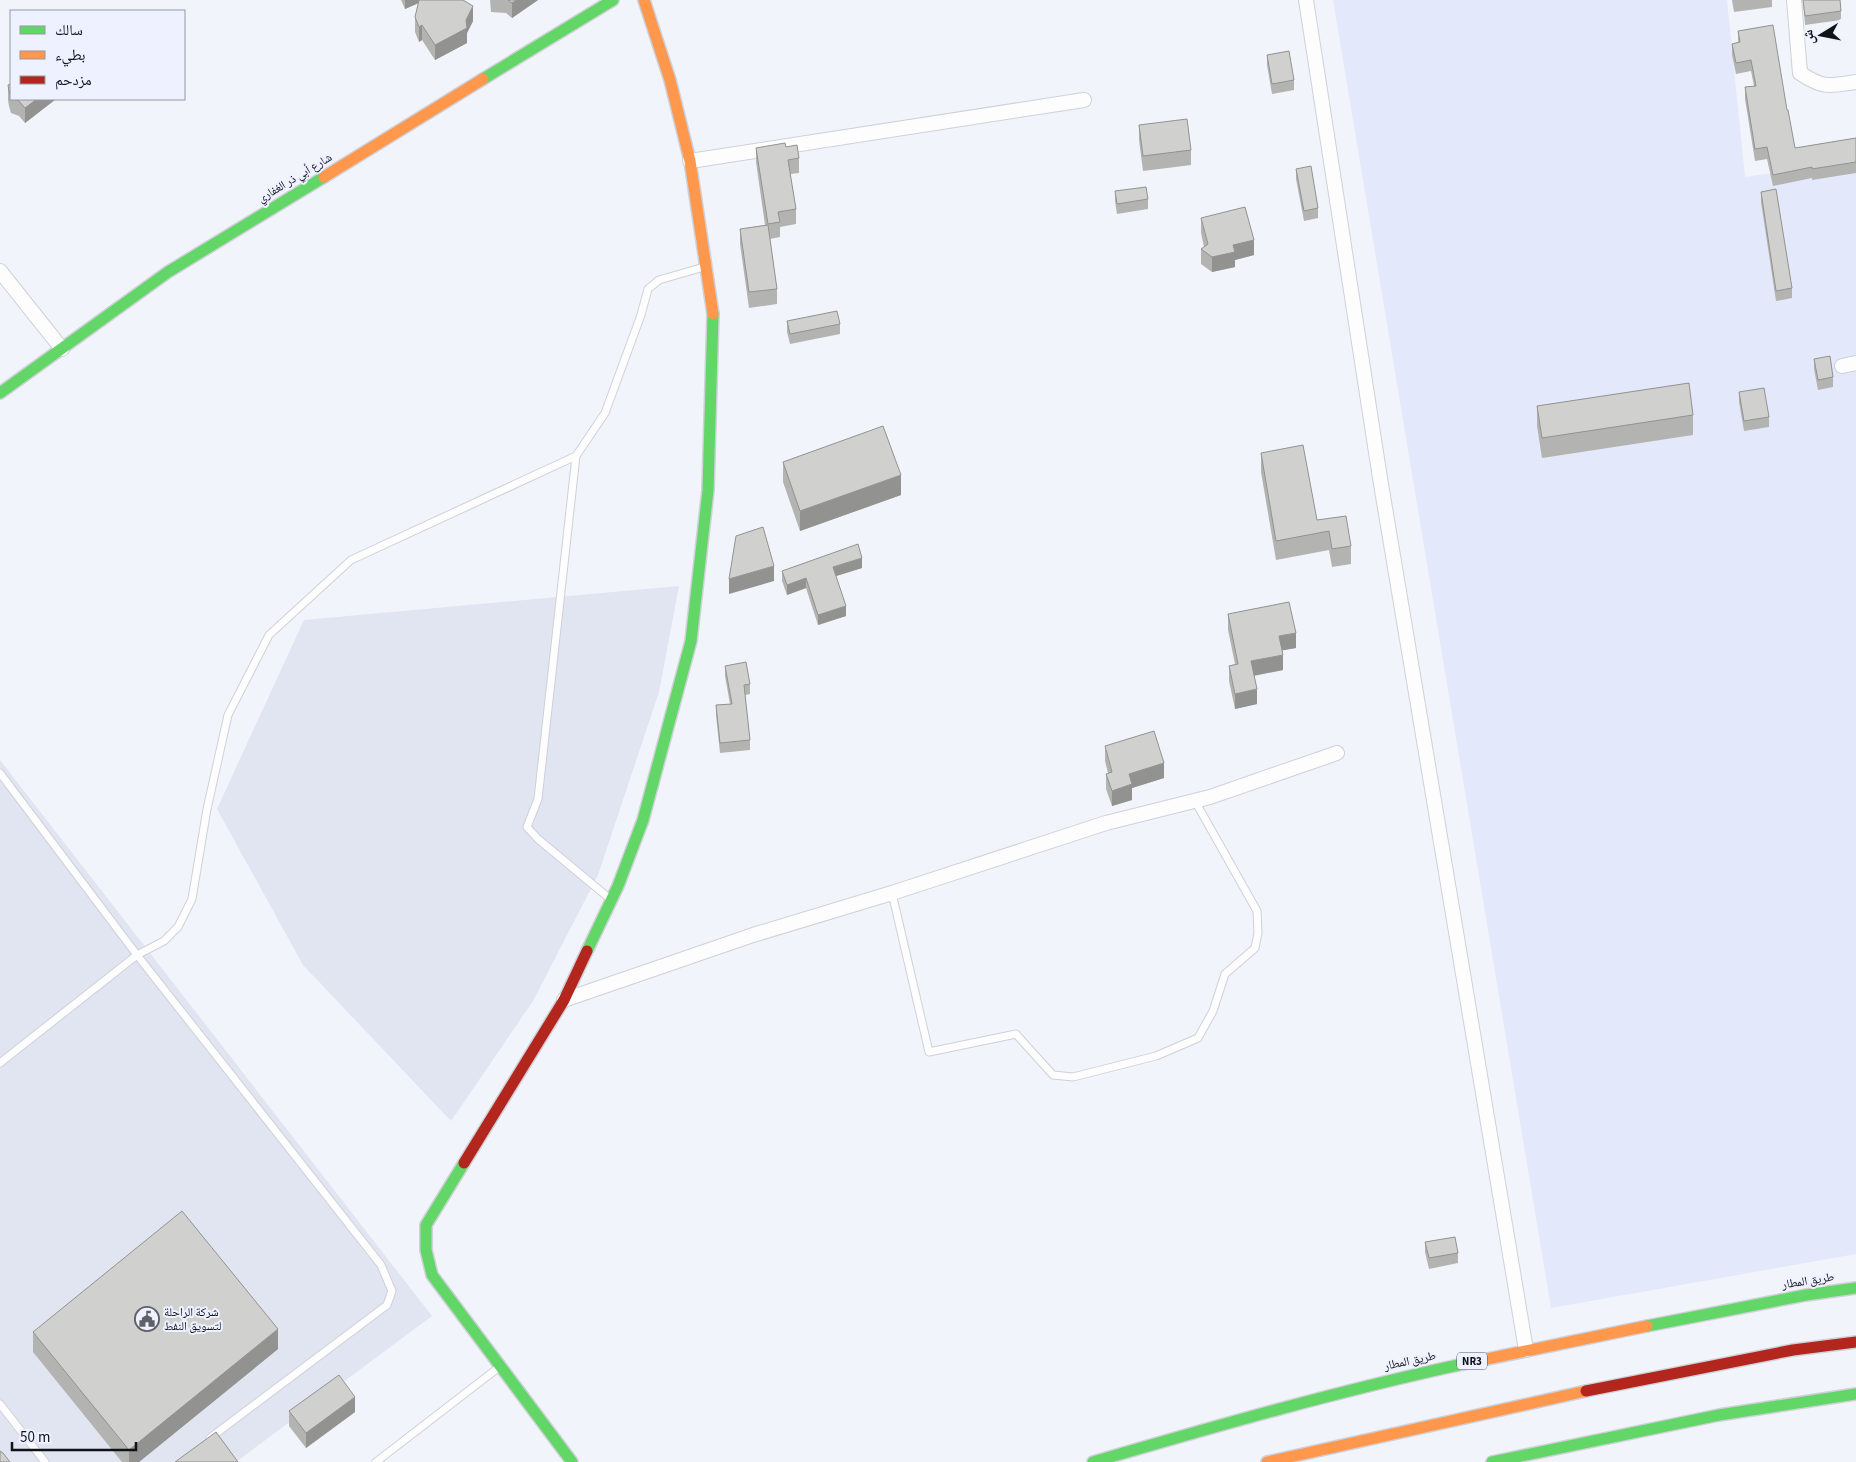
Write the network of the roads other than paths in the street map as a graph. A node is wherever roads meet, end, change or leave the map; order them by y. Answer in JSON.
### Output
{"nodes":[{"id":1,"x":613,"y":0,"type":"edge"},
{"id":2,"x":644,"y":0,"type":"edge"},
{"id":3,"x":1306,"y":0,"type":"edge"},
{"id":4,"x":1794,"y":0,"type":"edge"},
{"id":5,"x":1856,"y":82,"type":"edge"},
{"id":6,"x":1084,"y":100,"type":"dead end"},
{"id":7,"x":690,"y":161,"type":"junction"},
{"id":8,"x":708,"y":266,"type":"junction"},
{"id":9,"x":0,"y":271,"type":"edge"},
{"id":10,"x":62,"y":349,"type":"junction"},
{"id":11,"x":0,"y":393,"type":"edge"},
{"id":12,"x":576,"y":456,"type":"junction"},
{"id":13,"x":1337,"y":753,"type":"dead end"},
{"id":14,"x":0,"y":774,"type":"edge"},
{"id":15,"x":1195,"y":801,"type":"junction"},
{"id":16,"x":892,"y":893,"type":"junction"},
{"id":17,"x":612,"y":900,"type":"junction"},
{"id":18,"x":136,"y":955,"type":"junction"},
{"id":19,"x":564,"y":1000,"type":"junction"},
{"id":20,"x":0,"y":1063,"type":"edge"},
{"id":21,"x":1856,"y":1288,"type":"edge"},
{"id":22,"x":1856,"y":1342,"type":"edge"},
{"id":23,"x":1526,"y":1350,"type":"junction"},
{"id":24,"x":501,"y":1366,"type":"junction"},
{"id":25,"x":1856,"y":1394,"type":"edge"},
{"id":26,"x":0,"y":1404,"type":"edge"},
{"id":27,"x":201,"y":1444,"type":"edge"},
{"id":28,"x":45,"y":1462,"type":"edge"},
{"id":29,"x":376,"y":1462,"type":"edge"},
{"id":30,"x":572,"y":1462,"type":"edge"},
{"id":31,"x":1094,"y":1462,"type":"edge"},
{"id":32,"x":1267,"y":1462,"type":"edge"},
{"id":33,"x":1492,"y":1462,"type":"edge"}],
"edges":[{"from":1,"to":10,"type":"main road","name":"شارع أبي ذر الغفاري"},
{"from":2,"to":7,"type":"main road"},
{"from":3,"to":23,"type":"street"},
{"from":4,"to":5,"type":"street"},
{"from":6,"to":7,"type":"street"},
{"from":7,"to":8,"type":"main road"},
{"from":8,"to":12,"type":"lane"},
{"from":8,"to":17,"type":"main road"},
{"from":9,"to":10,"type":"street"},
{"from":10,"to":11,"type":"main road","name":"شارع أبي ذر الغفاري"},
{"from":12,"to":17,"type":"lane"},
{"from":12,"to":18,"type":"lane"},
{"from":13,"to":15,"type":"street"},
{"from":14,"to":18,"type":"lane"},
{"from":15,"to":16,"type":"street"},
{"from":15,"to":16,"type":"lane"},
{"from":16,"to":19,"type":"street"},
{"from":17,"to":19,"type":"main road"},
{"from":18,"to":20,"type":"lane"},
{"from":18,"to":27,"type":"lane"},
{"from":19,"to":24,"type":"main road"},
{"from":21,"to":23,"type":"main road","name":"طريق المطار","number":"NR3"},
{"from":22,"to":32,"type":"main road"},
{"from":23,"to":31,"type":"main road","name":"طريق المطار","number":"NR3"},
{"from":24,"to":29,"type":"lane"},
{"from":24,"to":30,"type":"main road"},
{"from":25,"to":33,"type":"main road"},
{"from":26,"to":28,"type":"lane"}]}
